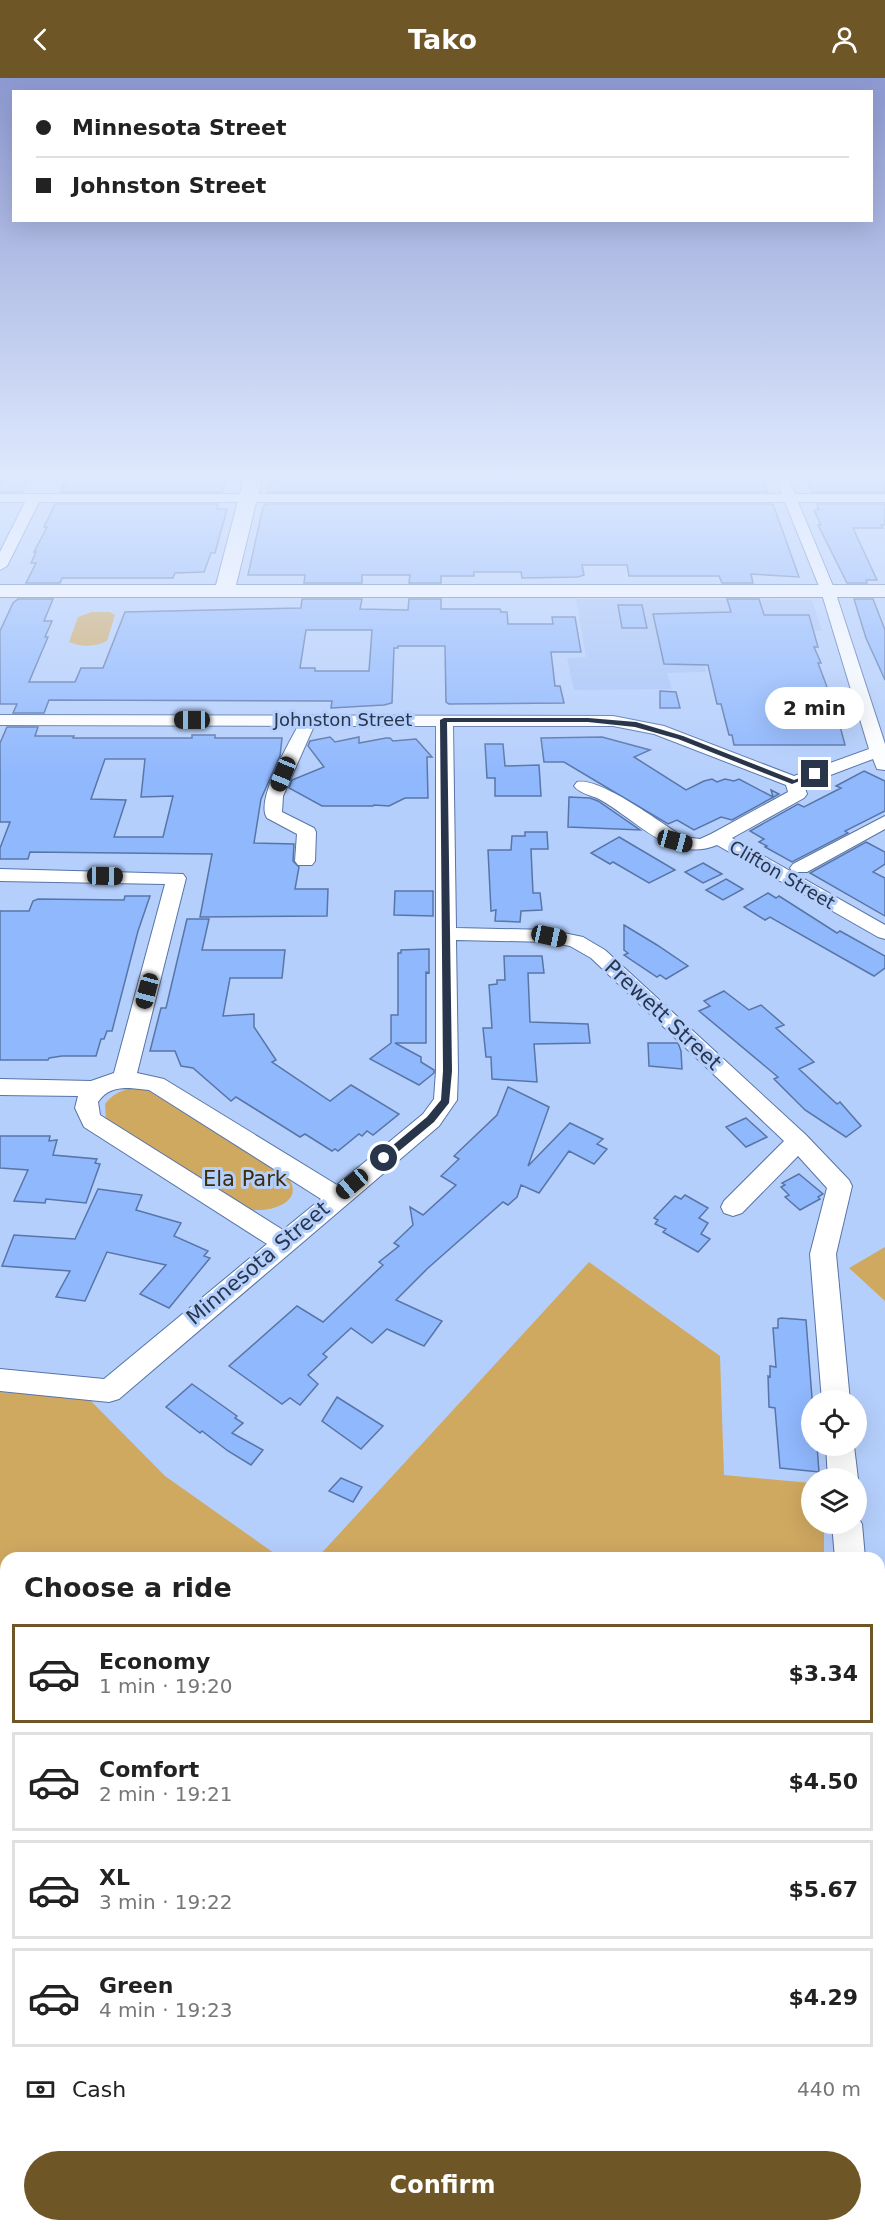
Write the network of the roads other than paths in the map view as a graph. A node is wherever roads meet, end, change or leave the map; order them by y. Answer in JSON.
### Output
{"nodes":[{"id":1,"x":228,"y":574,"type":"edge"},
{"id":2,"x":821,"y":574,"type":"edge"},
{"id":3,"x":0,"y":591,"type":"edge"},
{"id":4,"x":224,"y":591,"type":"junction"},
{"id":5,"x":828,"y":591,"type":"junction"},
{"id":6,"x":885,"y":591,"type":"edge"},
{"id":7,"x":309,"y":719,"type":"junction"},
{"id":8,"x":0,"y":720,"type":"edge"},
{"id":9,"x":444,"y":720,"type":"junction"},
{"id":10,"x":882,"y":756,"type":"edge"},
{"id":11,"x":794,"y":782,"type":"junction"},
{"id":12,"x":583,"y":786,"type":"dead end"},
{"id":13,"x":885,"y":822,"type":"edge"},
{"id":14,"x":718,"y":838,"type":"junction"},
{"id":15,"x":305,"y":861,"type":"dead end"},
{"id":16,"x":800,"y":868,"type":"dead end"},
{"id":17,"x":0,"y":875,"type":"edge"},
{"id":18,"x":885,"y":933,"type":"edge"},
{"id":19,"x":446,"y":934,"type":"junction"},
{"id":20,"x":124,"y":1080,"type":"junction"},
{"id":21,"x":0,"y":1087,"type":"edge"},
{"id":22,"x":94,"y":1089,"type":"junction"},
{"id":23,"x":798,"y":1141,"type":"junction"},
{"id":24,"x":337,"y":1197,"type":"junction"},
{"id":25,"x":733,"y":1207,"type":"dead end"},
{"id":26,"x":283,"y":1242,"type":"junction"},
{"id":27,"x":0,"y":1380,"type":"edge"},
{"id":28,"x":835,"y":1390,"type":"edge"},
{"id":29,"x":848,"y":1534,"type":"edge"},
{"id":30,"x":849,"y":1552,"type":"edge"}],
"edges":[{"from":1,"to":4,"type":"street"},
{"from":2,"to":5,"type":"street"},
{"from":3,"to":4,"type":"street"},
{"from":4,"to":5,"type":"street"},
{"from":5,"to":6,"type":"street"},
{"from":5,"to":10,"type":"street"},
{"from":7,"to":8,"type":"street","name":"Johnston Street"},
{"from":7,"to":9,"type":"street","name":"Johnston Street"},
{"from":7,"to":15,"type":"street"},
{"from":9,"to":11,"type":"street","name":"Johnston Street"},
{"from":9,"to":19,"type":"street","name":"Minnesota Street"},
{"from":10,"to":11,"type":"street"},
{"from":11,"to":14,"type":"street"},
{"from":12,"to":14,"type":"street","name":"Clifton Street"},
{"from":13,"to":16,"type":"street"},
{"from":14,"to":18,"type":"street","name":"Clifton Street"},
{"from":17,"to":20,"type":"street"},
{"from":19,"to":23,"type":"street","name":"Prewett Street"},
{"from":19,"to":24,"type":"street","name":"Minnesota Street"},
{"from":20,"to":22,"type":"street"},
{"from":20,"to":24,"type":"street"},
{"from":21,"to":22,"type":"street"},
{"from":22,"to":26,"type":"street"},
{"from":23,"to":25,"type":"street"},
{"from":23,"to":28,"type":"street","name":"Prewett Street"},
{"from":24,"to":26,"type":"street","name":"Minnesota Street"},
{"from":26,"to":27,"type":"street","name":"Minnesota Street"},
{"from":29,"to":30,"type":"street"}]}
